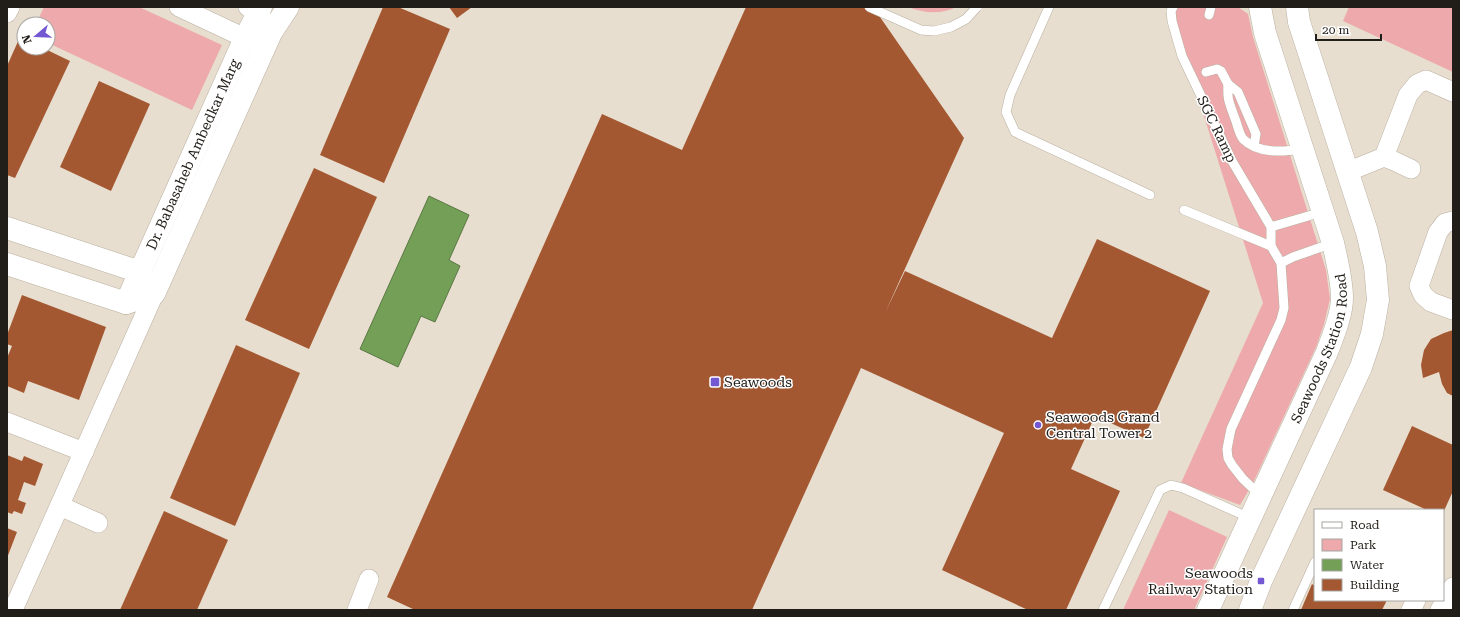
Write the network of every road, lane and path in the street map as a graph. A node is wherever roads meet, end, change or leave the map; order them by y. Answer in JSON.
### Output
{"nodes":[{"id":1,"x":10,"y":7,"type":"edge"},
{"id":2,"x":179,"y":7,"type":"edge"},
{"id":3,"x":288,"y":7,"type":"edge"},
{"id":4,"x":869,"y":7,"type":"edge"},
{"id":5,"x":977,"y":7,"type":"edge"},
{"id":6,"x":1049,"y":7,"type":"edge"},
{"id":7,"x":1173,"y":7,"type":"edge"},
{"id":8,"x":1260,"y":7,"type":"edge"},
{"id":9,"x":1297,"y":7,"type":"edge"},
{"id":10,"x":256,"y":9,"type":"edge"},
{"id":11,"x":7,"y":13,"type":"edge"},
{"id":12,"x":271,"y":33,"type":"junction"},
{"id":13,"x":245,"y":38,"type":"junction"},
{"id":14,"x":1206,"y":72,"type":"dead end"},
{"id":15,"x":1228,"y":84,"type":"junction"},
{"id":16,"x":1453,"y":92,"type":"edge"},
{"id":17,"x":1254,"y":146,"type":"junction"},
{"id":18,"x":1302,"y":148,"type":"junction"},
{"id":19,"x":1384,"y":158,"type":"junction"},
{"id":20,"x":1411,"y":169,"type":"dead end"},
{"id":21,"x":1347,"y":172,"type":"junction"},
{"id":22,"x":1150,"y":195,"type":"dead end"},
{"id":23,"x":1184,"y":210,"type":"dead end"},
{"id":24,"x":1322,"y":212,"type":"junction"},
{"id":25,"x":1453,"y":221,"type":"edge"},
{"id":26,"x":1271,"y":227,"type":"junction"},
{"id":27,"x":7,"y":228,"type":"edge"},
{"id":28,"x":1332,"y":243,"type":"junction"},
{"id":29,"x":1271,"y":246,"type":"junction"},
{"id":30,"x":1282,"y":263,"type":"junction"},
{"id":31,"x":7,"y":264,"type":"edge"},
{"id":32,"x":140,"y":272,"type":"junction"},
{"id":33,"x":154,"y":294,"type":"junction"},
{"id":34,"x":126,"y":304,"type":"junction"},
{"id":35,"x":1453,"y":310,"type":"edge"},
{"id":36,"x":139,"y":328,"type":"junction"},
{"id":37,"x":7,"y":422,"type":"edge"},
{"id":38,"x":84,"y":452,"type":"junction"},
{"id":39,"x":1261,"y":496,"type":"junction"},
{"id":40,"x":60,"y":506,"type":"junction"},
{"id":41,"x":1245,"y":515,"type":"junction"},
{"id":42,"x":98,"y":523,"type":"dead end"},
{"id":43,"x":1314,"y":564,"type":"edge"},
{"id":44,"x":369,"y":579,"type":"dead end"},
{"id":45,"x":1453,"y":587,"type":"edge"},
{"id":46,"x":1416,"y":601,"type":"edge"},
{"id":47,"x":14,"y":610,"type":"edge"},
{"id":48,"x":357,"y":610,"type":"edge"},
{"id":49,"x":1103,"y":610,"type":"edge"},
{"id":50,"x":1208,"y":610,"type":"edge"},
{"id":51,"x":1250,"y":610,"type":"edge"},
{"id":52,"x":1293,"y":610,"type":"edge"},
{"id":53,"x":1411,"y":610,"type":"edge"},
{"id":54,"x":1440,"y":610,"type":"edge"}],
"edges":[{"from":1,"to":11,"type":"street"},
{"from":2,"to":13,"type":"street"},
{"from":3,"to":12,"type":"main road","name":"Dr. Babasaheb Ambedkar Marg"},
{"from":4,"to":5,"type":"lane","bridge":true},
{"from":6,"to":22,"type":"lane"},
{"from":7,"to":26,"type":"lane","name":"SGC Ramp"},
{"from":8,"to":18,"type":"main road","name":"Seawoods Station Road"},
{"from":9,"to":21,"type":"main road"},
{"from":10,"to":12,"type":"street"},
{"from":10,"to":13,"type":"main road","name":"Dr. Babasaheb Ambedkar Marg"},
{"from":12,"to":13,"type":"street"},
{"from":12,"to":33,"type":"main road","name":"Dr. Babasaheb Ambedkar Marg"},
{"from":13,"to":32,"type":"main road","name":"Dr. Babasaheb Ambedkar Marg"},
{"from":14,"to":15,"type":"lane"},
{"from":15,"to":17,"type":"lane"},
{"from":15,"to":17,"type":"lane"},
{"from":16,"to":19,"type":"street"},
{"from":17,"to":18,"type":"lane"},
{"from":18,"to":24,"type":"main road","name":"Seawoods Station Road"},
{"from":19,"to":20,"type":"street"},
{"from":19,"to":21,"type":"street"},
{"from":21,"to":51,"type":"main road"},
{"from":23,"to":29,"type":"lane"},
{"from":24,"to":26,"type":"lane"},
{"from":24,"to":28,"type":"main road","name":"Seawoods Station Road"},
{"from":25,"to":35,"type":"street"},
{"from":26,"to":29,"type":"lane"},
{"from":27,"to":32,"type":"main road"},
{"from":28,"to":30,"type":"lane"},
{"from":28,"to":39,"type":"main road","name":"Seawoods Station Road"},
{"from":29,"to":30,"type":"lane"},
{"from":30,"to":39,"type":"lane"},
{"from":31,"to":34,"type":"main road"},
{"from":32,"to":33,"type":"main road"},
{"from":32,"to":34,"type":"main road","name":"Dr. Babasaheb Ambedkar Marg"},
{"from":33,"to":34,"type":"main road"},
{"from":33,"to":36,"type":"street"},
{"from":34,"to":36,"type":"street"},
{"from":36,"to":38,"type":"street"},
{"from":37,"to":38,"type":"street"},
{"from":38,"to":40,"type":"street"},
{"from":39,"to":41,"type":"main road","name":"Seawoods Station Road"},
{"from":40,"to":42,"type":"street"},
{"from":40,"to":47,"type":"street"},
{"from":41,"to":49,"type":"lane"},
{"from":41,"to":50,"type":"main road","name":"Seawoods Station Road"},
{"from":43,"to":52,"type":"lane"},
{"from":44,"to":48,"type":"street"},
{"from":45,"to":54,"type":"street"},
{"from":46,"to":53,"type":"street"}]}
